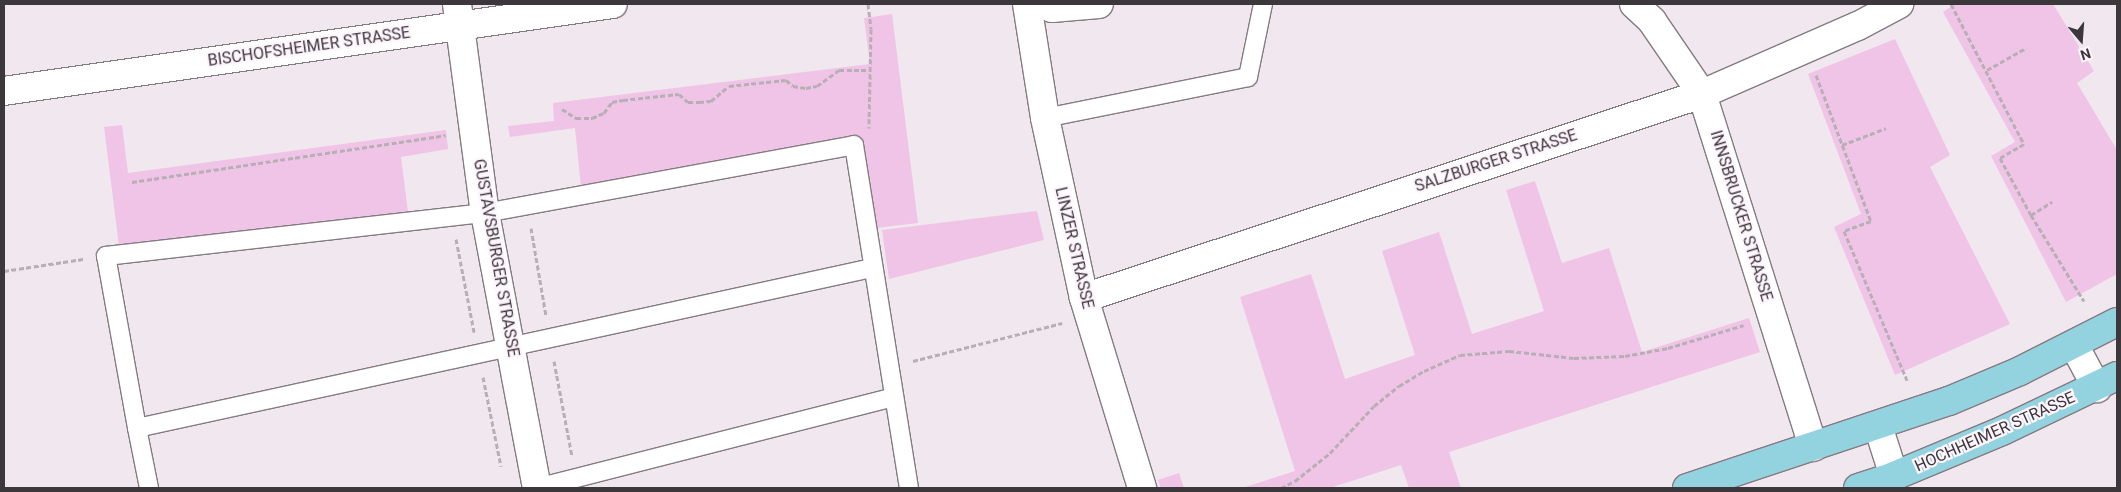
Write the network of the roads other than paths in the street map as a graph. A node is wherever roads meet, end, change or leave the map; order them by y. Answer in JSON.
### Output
{"nodes":[{"id":1,"x":614,"y":4,"type":"edge"},
{"id":2,"x":1027,"y":4,"type":"edge"},
{"id":3,"x":1040,"y":4,"type":"edge"},
{"id":4,"x":1099,"y":4,"type":"edge"},
{"id":5,"x":1263,"y":4,"type":"edge"},
{"id":6,"x":1634,"y":4,"type":"edge"},
{"id":7,"x":1899,"y":4,"type":"edge"},
{"id":8,"x":458,"y":15,"type":"edge"},
{"id":9,"x":4,"y":91,"type":"edge"},
{"id":10,"x":1702,"y":94,"type":"junction"},
{"id":11,"x":1045,"y":118,"type":"junction"},
{"id":12,"x":485,"y":213,"type":"junction"},
{"id":13,"x":872,"y":268,"type":"junction"},
{"id":14,"x":1087,"y":307,"type":"junction"},
{"id":15,"x":2117,"y":322,"type":"edge"},
{"id":16,"x":510,"y":345,"type":"junction"},
{"id":17,"x":2074,"y":345,"type":"junction"},
{"id":18,"x":2107,"y":382,"type":"edge"},
{"id":19,"x":894,"y":397,"type":"junction"},
{"id":20,"x":1878,"y":426,"type":"junction"},
{"id":21,"x":137,"y":428,"type":"junction"},
{"id":22,"x":1813,"y":447,"type":"junction"},
{"id":23,"x":1900,"y":482,"type":"edge"},
{"id":24,"x":149,"y":488,"type":"edge"},
{"id":25,"x":537,"y":488,"type":"edge"},
{"id":26,"x":909,"y":488,"type":"edge"},
{"id":27,"x":1142,"y":488,"type":"edge"},
{"id":28,"x":1687,"y":488,"type":"edge"},
{"id":29,"x":1858,"y":488,"type":"edge"}],
"edges":[{"from":1,"to":8,"type":"street","name":"BISCHOFSHEIMER STRASSE"},
{"from":2,"to":11,"type":"street","name":"LINZER STRASSE"},
{"from":3,"to":4,"type":"street"},
{"from":5,"to":11,"type":"lane"},
{"from":6,"to":10,"type":"street","name":"INNSBRUCKER STRASSE"},
{"from":7,"to":10,"type":"street","name":"SALZBURGER STRASSE"},
{"from":8,"to":9,"type":"street","name":"BISCHOFSHEIMER STRASSE"},
{"from":8,"to":12,"type":"street","name":"GUSTAVSBURGER STRASSE"},
{"from":10,"to":14,"type":"street","name":"SALZBURGER STRASSE"},
{"from":10,"to":22,"type":"street","name":"INNSBRUCKER STRASSE"},
{"from":11,"to":14,"type":"street","name":"LINZER STRASSE"},
{"from":12,"to":13,"type":"lane"},
{"from":12,"to":16,"type":"street","name":"GUSTAVSBURGER STRASSE"},
{"from":12,"to":21,"type":"lane"},
{"from":13,"to":16,"type":"lane"},
{"from":13,"to":19,"type":"lane"},
{"from":14,"to":27,"type":"street","name":"LINZER STRASSE"},
{"from":15,"to":17,"type":"main road"},
{"from":16,"to":21,"type":"lane"},
{"from":16,"to":25,"type":"street","name":"GUSTAVSBURGER STRASSE"},
{"from":17,"to":18,"type":"street","name":"HOCHHEIMER STRASSE"},
{"from":17,"to":20,"type":"main road"},
{"from":18,"to":23,"type":"main road","name":"HOCHHEIMER STRASSE"},
{"from":19,"to":25,"type":"lane"},
{"from":19,"to":26,"type":"lane"},
{"from":20,"to":22,"type":"main road"},
{"from":20,"to":23,"type":"street","name":"HOCHHEIMER STRASSE"},
{"from":21,"to":24,"type":"lane"},
{"from":22,"to":28,"type":"main road"},
{"from":23,"to":29,"type":"main road","name":"HOCHHEIMER STRASSE"}]}
